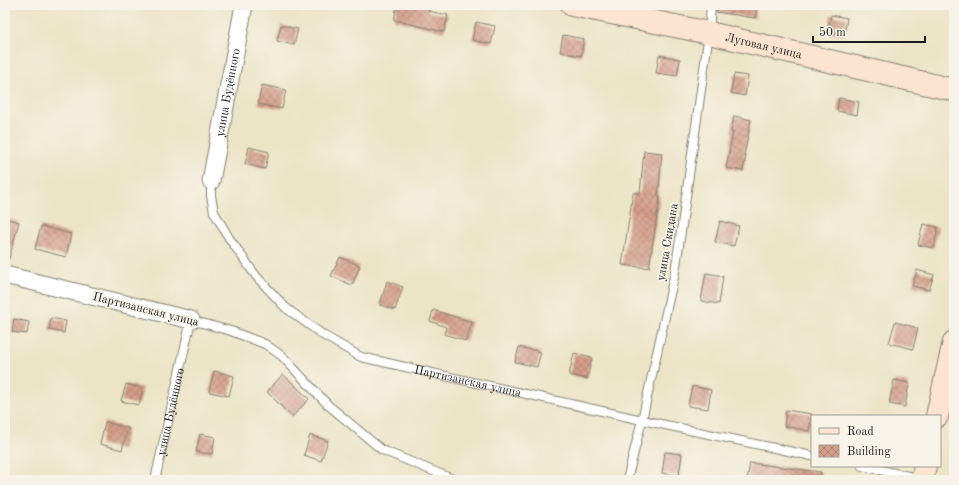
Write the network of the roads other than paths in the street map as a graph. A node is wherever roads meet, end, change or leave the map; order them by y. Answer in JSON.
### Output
{"nodes":[{"id":1,"x":244,"y":5,"type":"edge"},
{"id":2,"x":572,"y":5,"type":"edge"},
{"id":3,"x":711,"y":5,"type":"edge"},
{"id":4,"x":709,"y":33,"type":"junction"},
{"id":5,"x":954,"y":90,"type":"edge"},
{"id":6,"x":210,"y":181,"type":"joint"},
{"id":7,"x":5,"y":275,"type":"edge"},
{"id":8,"x":191,"y":320,"type":"junction"},
{"id":9,"x":954,"y":342,"type":"edge"},
{"id":10,"x":936,"y":415,"type":"edge"},
{"id":11,"x":642,"y":420,"type":"junction"},
{"id":12,"x":811,"y":456,"type":"edge"},
{"id":13,"x":868,"y":467,"type":"edge"},
{"id":14,"x":924,"y":476,"type":"edge"},
{"id":15,"x":155,"y":480,"type":"edge"},
{"id":16,"x":455,"y":480,"type":"edge"},
{"id":17,"x":627,"y":480,"type":"edge"}],
"edges":[{"from":1,"to":6,"type":"street","name":"улица Будённого"},
{"from":2,"to":4,"type":"street","name":"Луговая улица"},
{"from":3,"to":4,"type":"lane","name":"улица Скидана"},
{"from":4,"to":5,"type":"street","name":"Луговая улица"},
{"from":4,"to":11,"type":"lane","name":"улица Скидана"},
{"from":6,"to":11,"type":"lane","name":"Партизанская улица"},
{"from":7,"to":8,"type":"street","name":"Партизанская улица"},
{"from":8,"to":15,"type":"lane","name":"улица Будённого"},
{"from":8,"to":16,"type":"lane","name":"Партизанская улица"},
{"from":9,"to":10,"type":"street"},
{"from":11,"to":12,"type":"lane","name":"Партизанская улица"},
{"from":11,"to":17,"type":"lane","name":"улица Скидана"},
{"from":13,"to":14,"type":"lane"}]}
